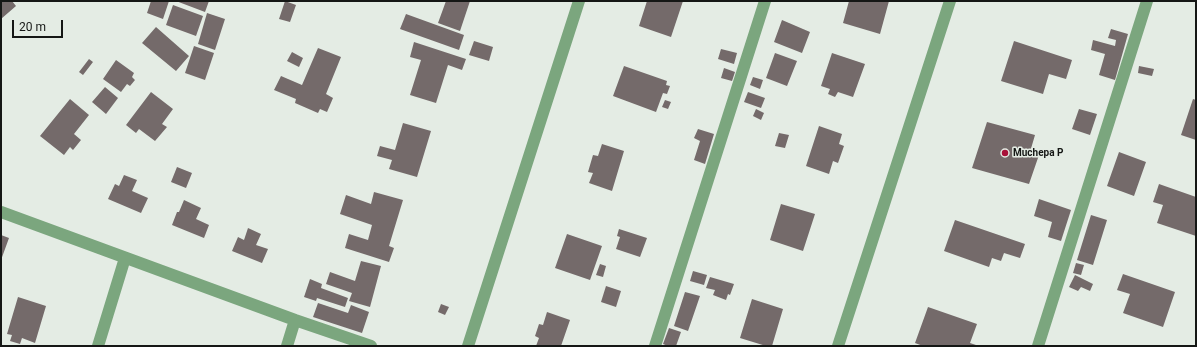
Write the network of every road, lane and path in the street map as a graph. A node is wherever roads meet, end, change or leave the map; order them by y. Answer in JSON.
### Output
{"nodes":[{"id":1,"x":579,"y":1,"type":"edge"},
{"id":2,"x":765,"y":1,"type":"edge"},
{"id":3,"x":950,"y":1,"type":"edge"},
{"id":4,"x":1147,"y":1,"type":"edge"},
{"id":5,"x":1,"y":212,"type":"edge"},
{"id":6,"x":125,"y":258,"type":"junction"},
{"id":7,"x":295,"y":320,"type":"junction"},
{"id":8,"x":98,"y":346,"type":"edge"},
{"id":9,"x":287,"y":346,"type":"edge"},
{"id":10,"x":371,"y":346,"type":"edge"},
{"id":11,"x":468,"y":346,"type":"edge"},
{"id":12,"x":655,"y":346,"type":"edge"},
{"id":13,"x":838,"y":346,"type":"edge"},
{"id":14,"x":1038,"y":346,"type":"edge"}],
"edges":[{"from":1,"to":11,"type":"street"},
{"from":2,"to":12,"type":"street"},
{"from":3,"to":13,"type":"street"},
{"from":4,"to":14,"type":"street"},
{"from":5,"to":6,"type":"street"},
{"from":6,"to":7,"type":"street"},
{"from":6,"to":8,"type":"street"},
{"from":7,"to":9,"type":"street"},
{"from":7,"to":10,"type":"street"}]}
